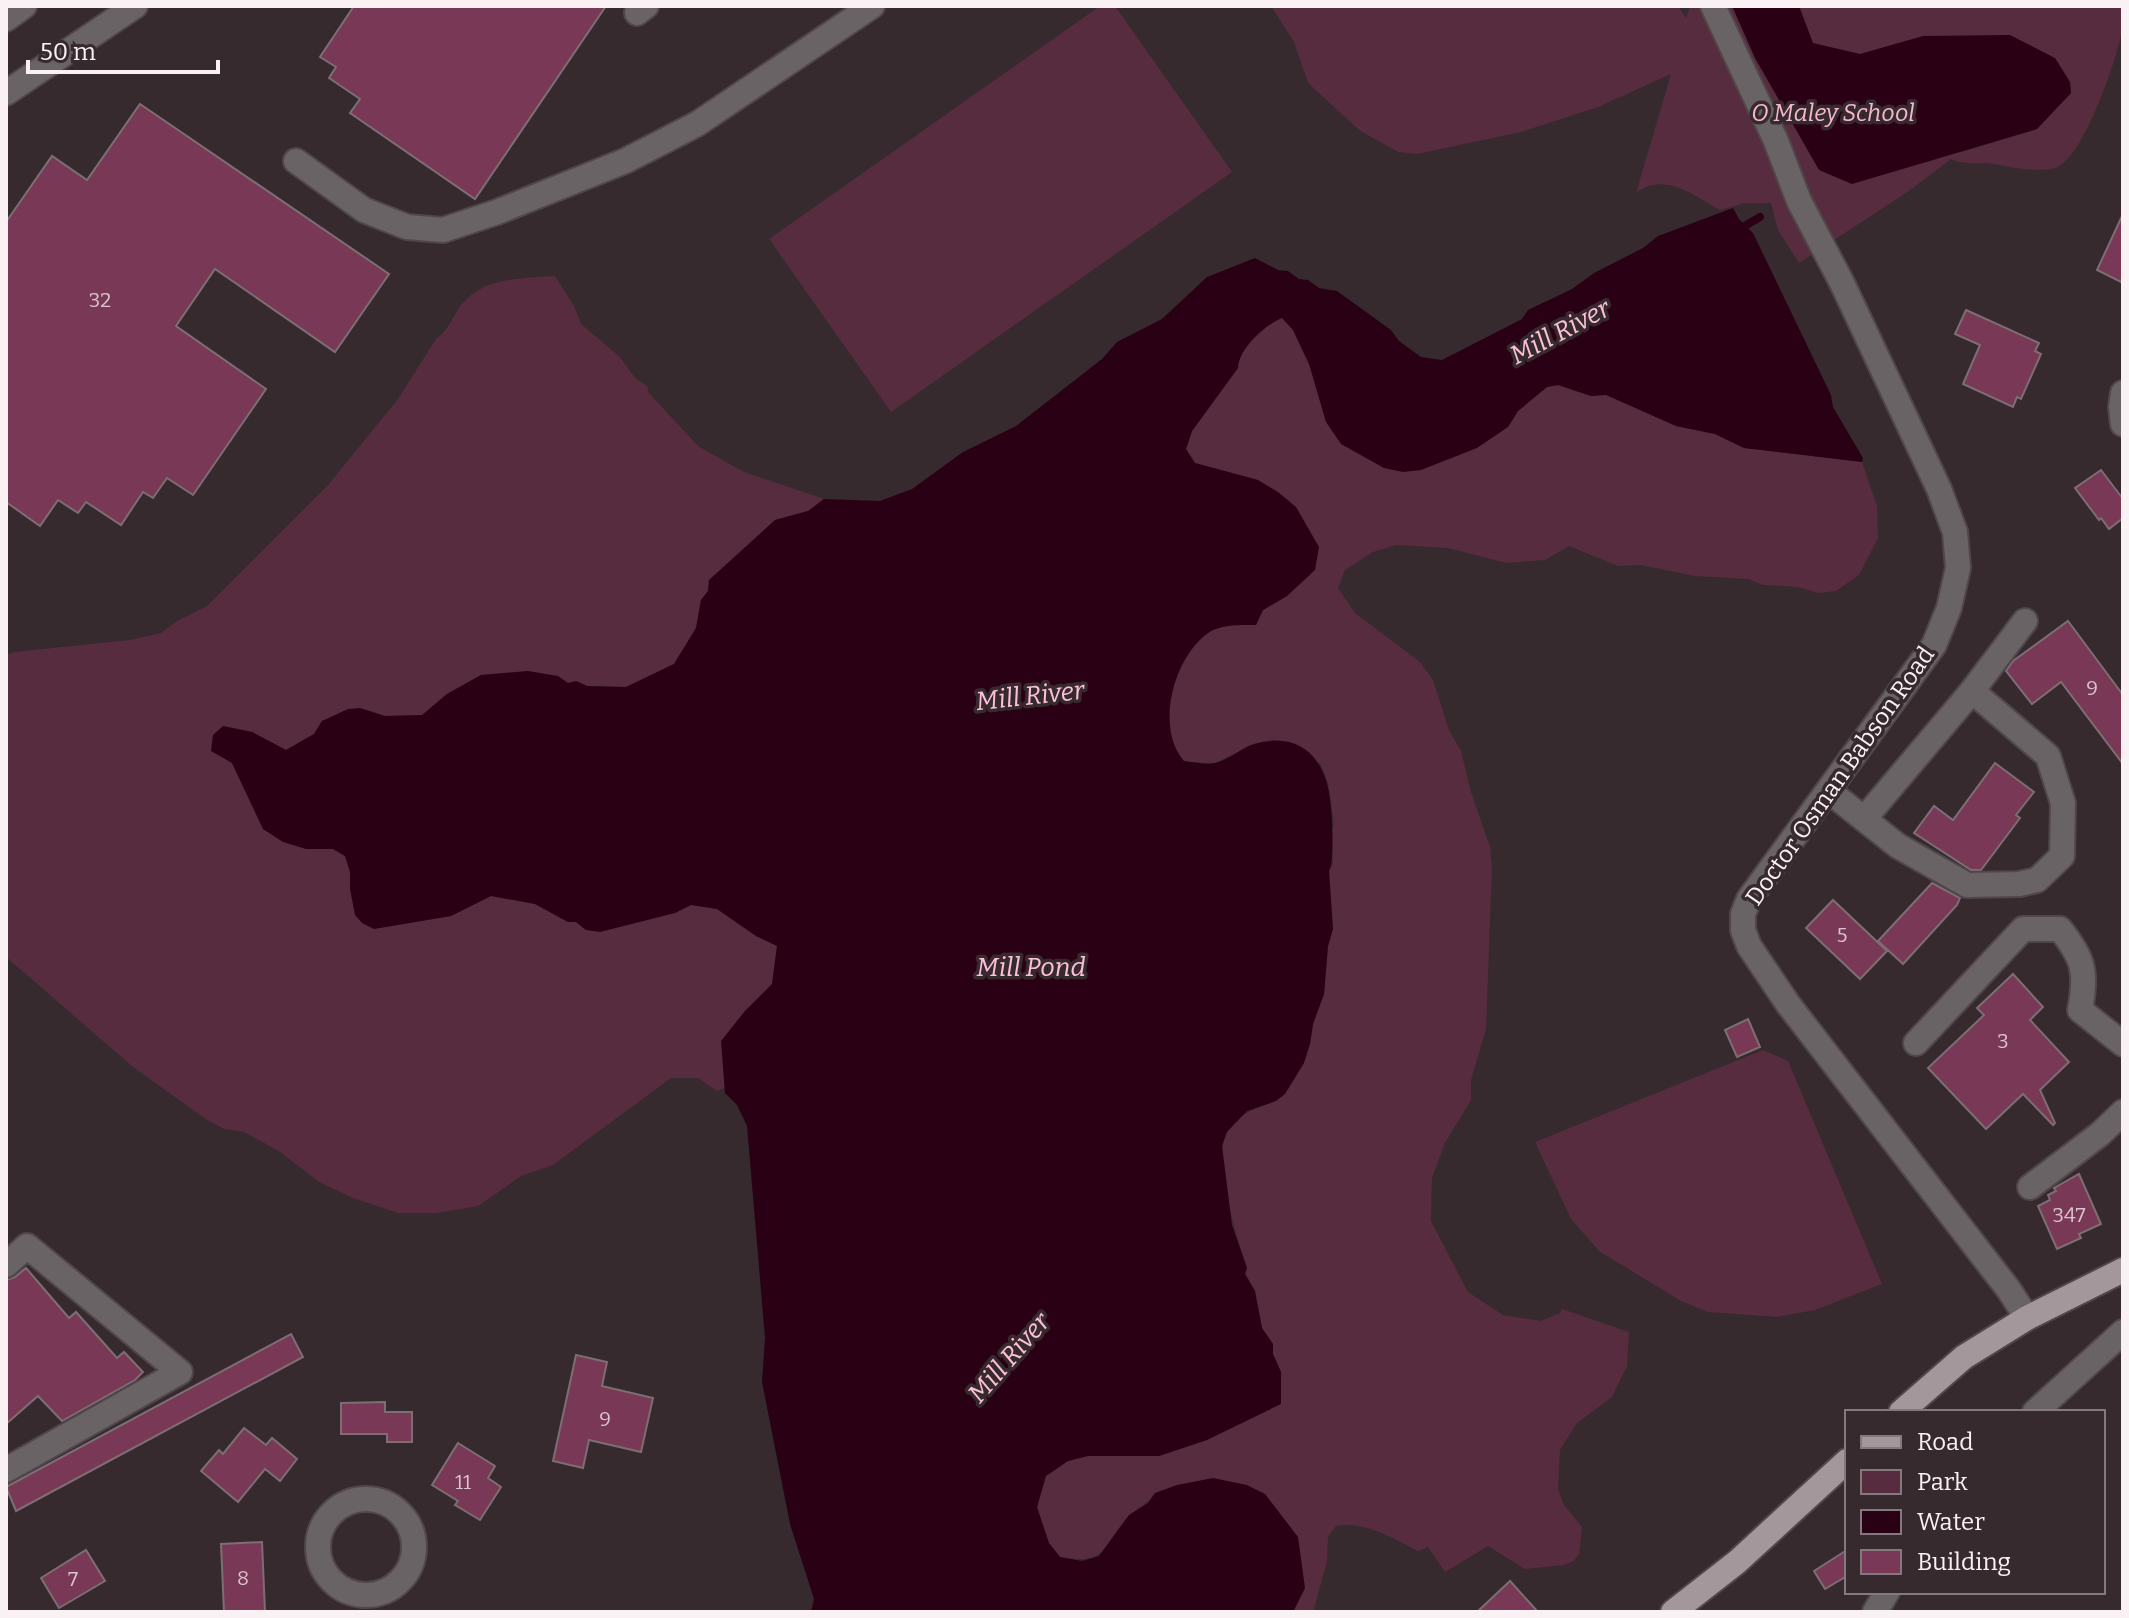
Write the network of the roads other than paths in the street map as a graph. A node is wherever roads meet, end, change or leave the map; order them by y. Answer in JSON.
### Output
{"nodes":[{"id":1,"x":24,"y":6,"type":"edge"},
{"id":2,"x":135,"y":6,"type":"edge"},
{"id":3,"x":872,"y":6,"type":"edge"},
{"id":4,"x":1713,"y":6,"type":"edge"},
{"id":5,"x":6,"y":19,"type":"edge"},
{"id":6,"x":6,"y":93,"type":"edge"},
{"id":7,"x":296,"y":161,"type":"dead end"},
{"id":8,"x":2123,"y":393,"type":"edge"},
{"id":9,"x":2123,"y":424,"type":"edge"},
{"id":10,"x":2025,"y":621,"type":"dead end"},
{"id":11,"x":1972,"y":691,"type":"junction"},
{"id":12,"x":1830,"y":792,"type":"junction"},
{"id":13,"x":1864,"y":819,"type":"junction"},
{"id":14,"x":1916,"y":1043,"type":"dead end"},
{"id":15,"x":2123,"y":1044,"type":"edge"},
{"id":16,"x":2123,"y":1112,"type":"edge"},
{"id":17,"x":2030,"y":1187,"type":"dead end"},
{"id":18,"x":6,"y":1265,"type":"edge"},
{"id":19,"x":2123,"y":1270,"type":"edge"},
{"id":20,"x":2027,"y":1318,"type":"junction"},
{"id":21,"x":2123,"y":1332,"type":"edge"},
{"id":22,"x":1903,"y":1410,"type":"edge"},
{"id":23,"x":2037,"y":1410,"type":"edge"},
{"id":24,"x":1845,"y":1463,"type":"edge"},
{"id":25,"x":6,"y":1470,"type":"edge"},
{"id":26,"x":1886,"y":1594,"type":"edge"},
{"id":27,"x":372,"y":1604,"type":"edge"},
{"id":28,"x":1673,"y":1612,"type":"edge"},
{"id":29,"x":1875,"y":1612,"type":"edge"}],
"edges":[{"from":1,"to":5,"type":"street"},
{"from":2,"to":6,"type":"street"},
{"from":3,"to":7,"type":"street"},
{"from":4,"to":12,"type":"street","name":"Doctor Osman Babson Road"},
{"from":8,"to":9,"type":"street"},
{"from":10,"to":11,"type":"street"},
{"from":11,"to":13,"type":"street"},
{"from":11,"to":13,"type":"street"},
{"from":12,"to":13,"type":"street"},
{"from":12,"to":20,"type":"street","name":"Doctor Osman Babson Road"},
{"from":14,"to":15,"type":"street"},
{"from":16,"to":17,"type":"street"},
{"from":18,"to":25,"type":"street"},
{"from":19,"to":20,"type":"main road"},
{"from":20,"to":22,"type":"main road"},
{"from":21,"to":23,"type":"street"},
{"from":24,"to":28,"type":"main road"},
{"from":26,"to":29,"type":"street"},
{"from":27,"to":27,"type":"street"}]}
